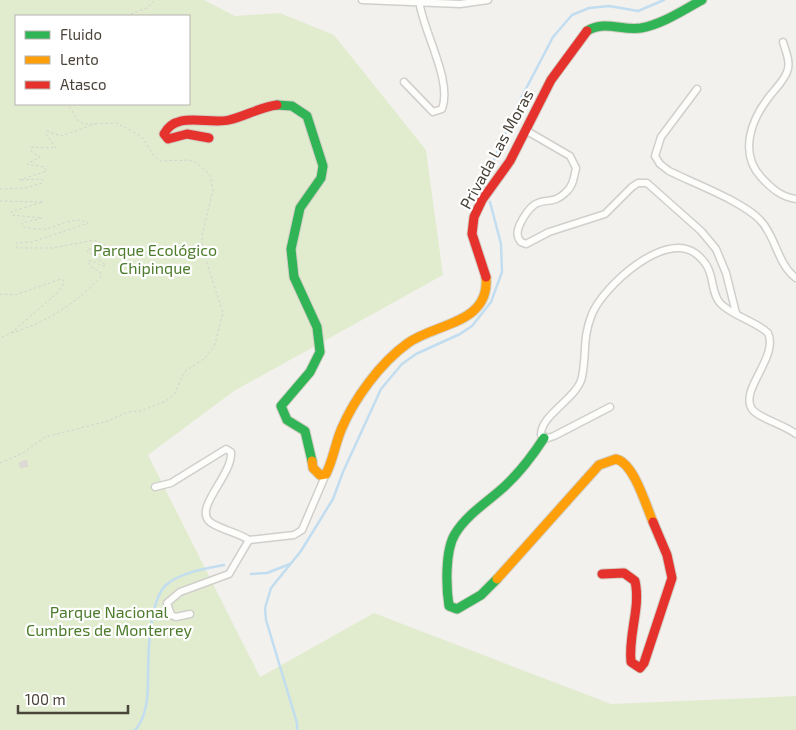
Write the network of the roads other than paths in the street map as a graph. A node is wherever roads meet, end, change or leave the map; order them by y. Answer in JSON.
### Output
{"nodes":[{"id":1,"x":362,"y":0,"type":"edge"},
{"id":2,"x":488,"y":0,"type":"edge"},
{"id":3,"x":702,"y":0,"type":"edge"},
{"id":4,"x":419,"y":2,"type":"edge"},
{"id":5,"x":784,"y":42,"type":"dead end"},
{"id":6,"x":404,"y":82,"type":"dead end"},
{"id":7,"x":697,"y":89,"type":"dead end"},
{"id":8,"x":526,"y":131,"type":"junction"},
{"id":9,"x":209,"y":138,"type":"dead end"},
{"id":10,"x":796,"y":199,"type":"edge"},
{"id":11,"x":796,"y":278,"type":"edge"},
{"id":12,"x":736,"y":313,"type":"junction"},
{"id":13,"x":610,"y":407,"type":"dead end"},
{"id":14,"x":796,"y":434,"type":"edge"},
{"id":15,"x":544,"y":438,"type":"junction"},
{"id":16,"x":326,"y":474,"type":"junction"},
{"id":17,"x":155,"y":487,"type":"dead end"},
{"id":18,"x":249,"y":540,"type":"junction"},
{"id":19,"x":602,"y":574,"type":"dead end"},
{"id":20,"x":190,"y":614,"type":"dead end"}],
"edges":[{"from":1,"to":4,"type":"street"},
{"from":2,"to":4,"type":"street"},
{"from":3,"to":8,"type":"street","name":"Privada Las Moras"},
{"from":4,"to":6,"type":"street"},
{"from":5,"to":10,"type":"street"},
{"from":7,"to":11,"type":"street"},
{"from":8,"to":12,"type":"street"},
{"from":8,"to":16,"type":"street","name":"Privada Las Moras"},
{"from":9,"to":16,"type":"street"},
{"from":12,"to":14,"type":"street"},
{"from":12,"to":15,"type":"street"},
{"from":13,"to":15,"type":"street"},
{"from":15,"to":19,"type":"street"},
{"from":16,"to":18,"type":"street"},
{"from":17,"to":18,"type":"street"},
{"from":18,"to":20,"type":"street"}]}
